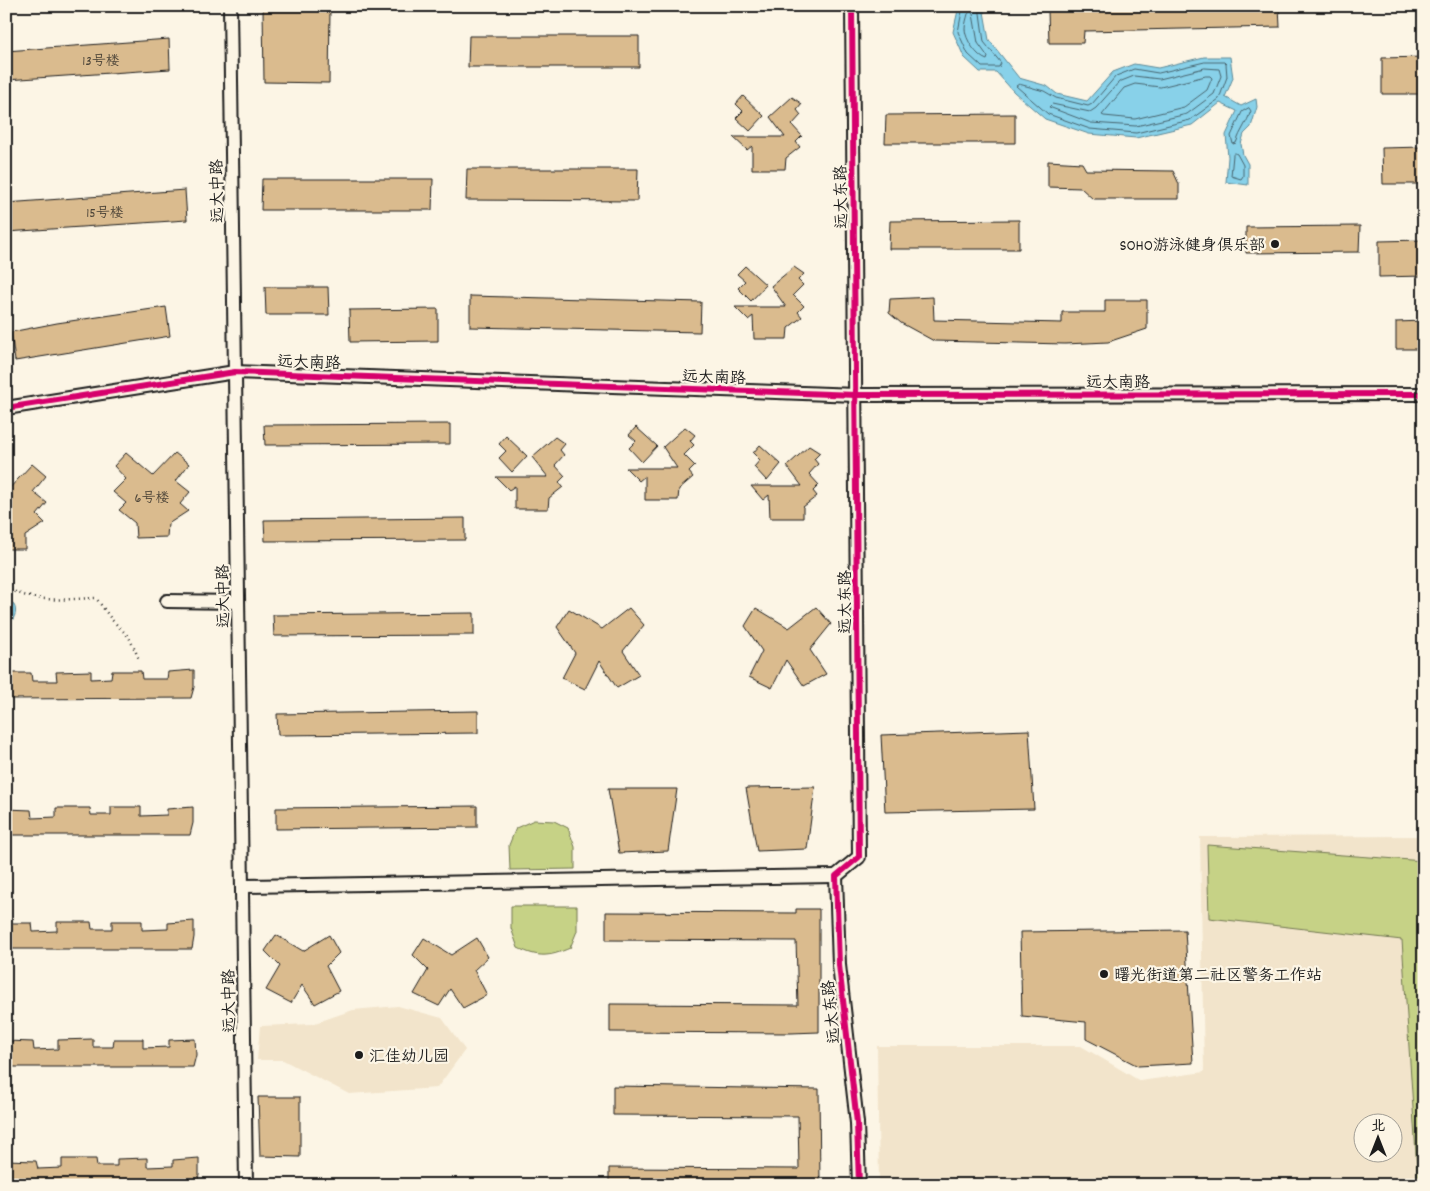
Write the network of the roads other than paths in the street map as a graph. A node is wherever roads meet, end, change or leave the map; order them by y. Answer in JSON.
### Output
{"nodes":[{"id":1,"x":230,"y":6,"type":"edge"},
{"id":2,"x":852,"y":6,"type":"edge"},
{"id":3,"x":235,"y":372,"type":"junction"},
{"id":4,"x":1424,"y":394,"type":"edge"},
{"id":5,"x":856,"y":395,"type":"junction"},
{"id":6,"x":6,"y":408,"type":"edge"},
{"id":7,"x":167,"y":601,"type":"dead end"},
{"id":8,"x":238,"y":602,"type":"junction"},
{"id":9,"x":836,"y":876,"type":"junction"},
{"id":10,"x":243,"y":886,"type":"junction"},
{"id":11,"x":246,"y":1185,"type":"edge"},
{"id":12,"x":859,"y":1185,"type":"edge"}],
"edges":[{"from":1,"to":3,"type":"street","name":"远大中路"},
{"from":2,"to":5,"type":"street","name":"远大东路"},
{"from":3,"to":5,"type":"street","name":"远大南路"},
{"from":3,"to":6,"type":"street","name":"远大南路"},
{"from":3,"to":8,"type":"street","name":"远大中路"},
{"from":4,"to":5,"type":"street","name":"远大南路"},
{"from":5,"to":9,"type":"street","name":"远大东路"},
{"from":7,"to":8,"type":"street"},
{"from":8,"to":10,"type":"street","name":"远大中路"},
{"from":9,"to":10,"type":"street"},
{"from":9,"to":12,"type":"street","name":"远大东路"},
{"from":10,"to":11,"type":"street","name":"远大中路"}]}
